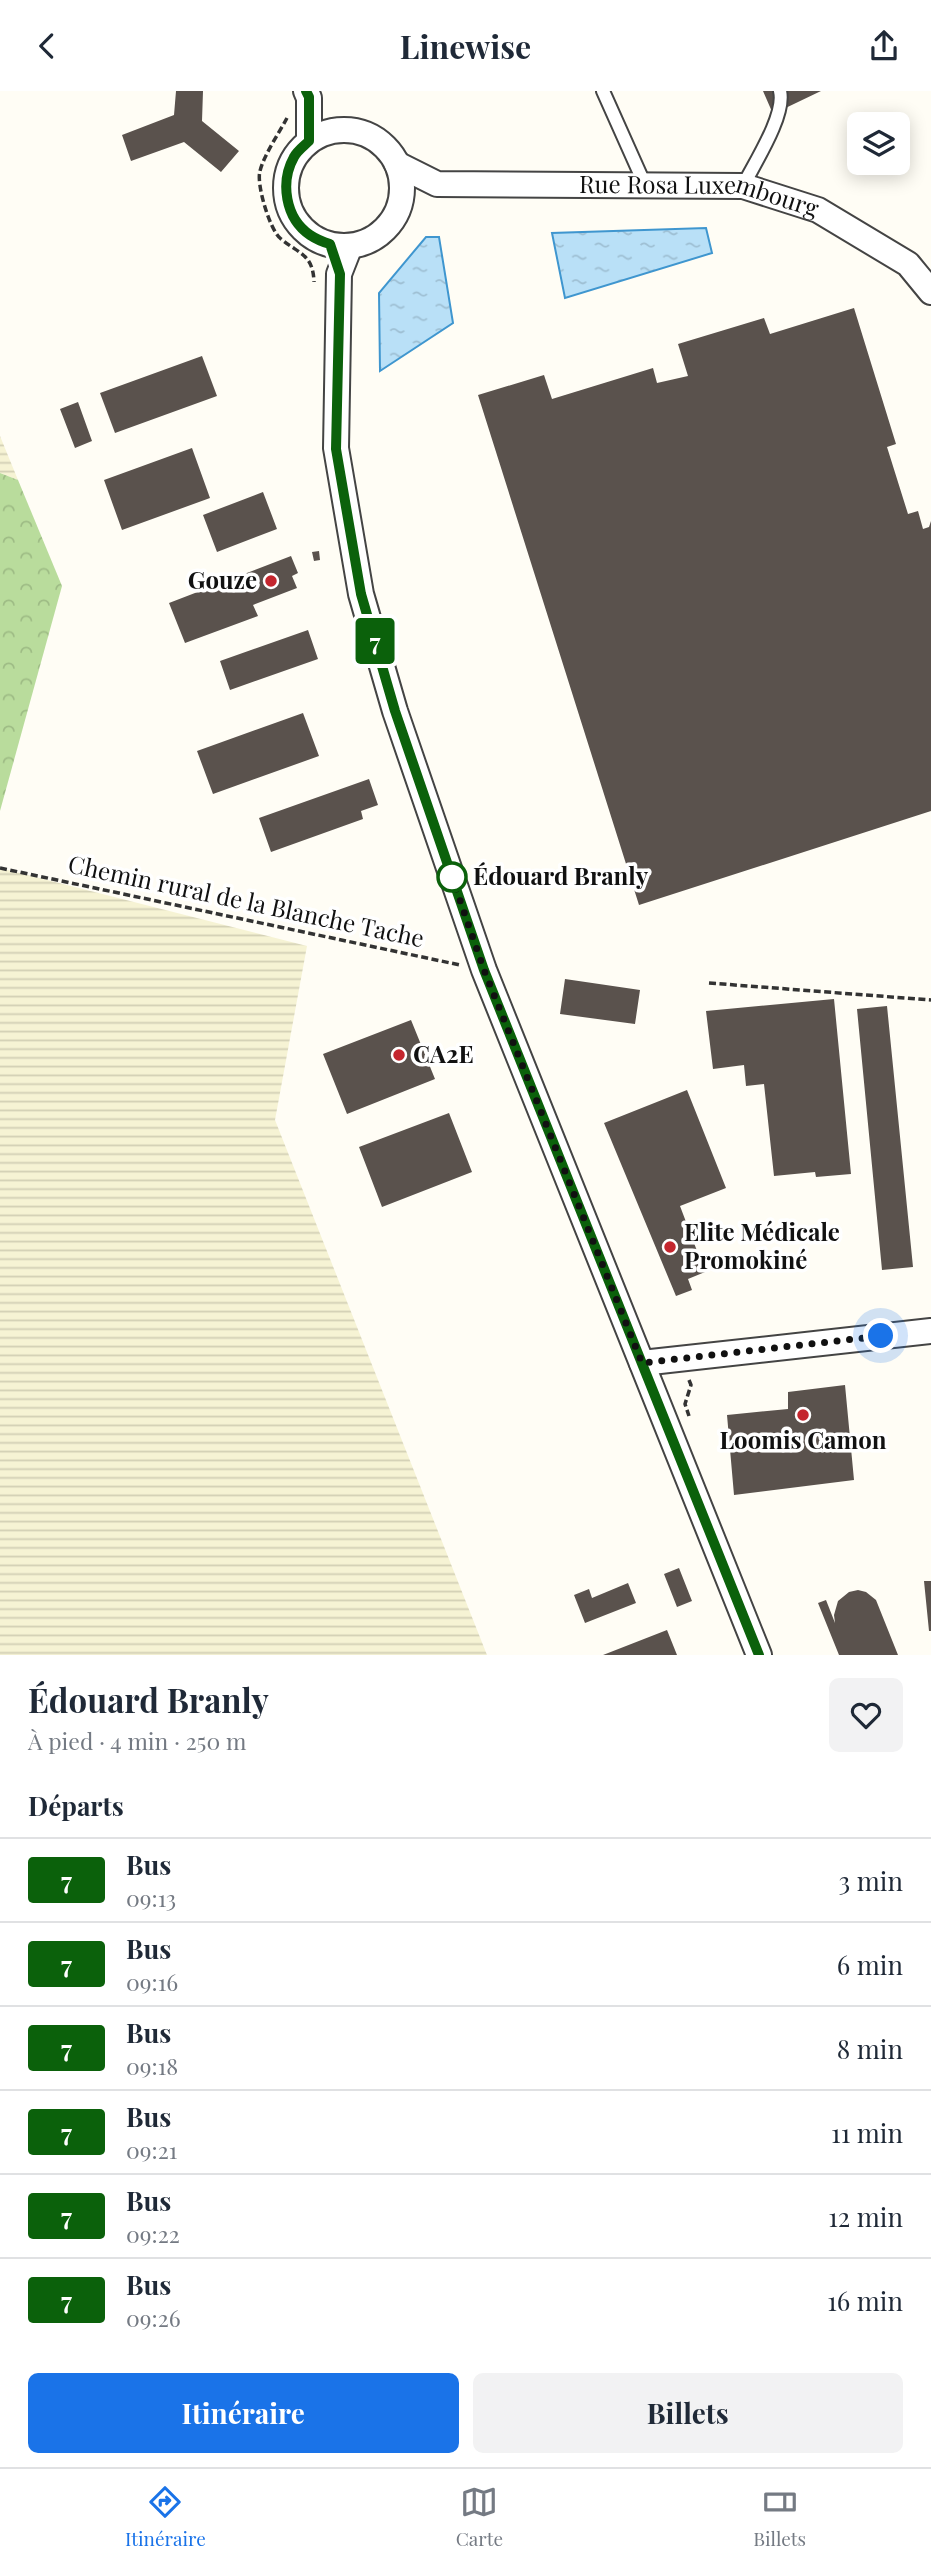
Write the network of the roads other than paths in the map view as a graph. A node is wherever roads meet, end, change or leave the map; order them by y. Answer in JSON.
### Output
{"nodes":[{"id":1,"x":603,"y":91,"type":"edge"},
{"id":2,"x":780,"y":91,"type":"edge"},
{"id":3,"x":308,"y":94,"type":"edge"},
{"id":4,"x":344,"y":129,"type":"junction"},
{"id":5,"x":309,"y":141,"type":"junction"},
{"id":6,"x":397,"y":164,"type":"junction"},
{"id":7,"x":437,"y":184,"type":"junction"},
{"id":8,"x":645,"y":185,"type":"junction"},
{"id":9,"x":743,"y":186,"type":"junction"},
{"id":10,"x":399,"y":206,"type":"junction"},
{"id":11,"x":340,"y":245,"type":"junction"},
{"id":12,"x":931,"y":292,"type":"edge"},
{"id":13,"x":931,"y":1331,"type":"edge"},
{"id":14,"x":642,"y":1363,"type":"junction"},
{"id":15,"x":759,"y":1655,"type":"edge"}],
"edges":[{"from":1,"to":8,"type":"lane"},
{"from":2,"to":9,"type":"lane"},
{"from":3,"to":4,"type":"street"},
{"from":3,"to":5,"type":"street"},
{"from":4,"to":5,"type":"street"},
{"from":4,"to":6,"type":"street"},
{"from":5,"to":11,"type":"street"},
{"from":6,"to":7,"type":"street","name":"Rue Rosa Luxembourg"},
{"from":6,"to":10,"type":"street"},
{"from":7,"to":8,"type":"street","name":"Rue Rosa Luxembourg"},
{"from":7,"to":10,"type":"street"},
{"from":8,"to":9,"type":"street","name":"Rue Rosa Luxembourg"},
{"from":9,"to":12,"type":"street","name":"Rue Rosa Luxembourg"},
{"from":10,"to":11,"type":"street"},
{"from":11,"to":14,"type":"street"},
{"from":13,"to":14,"type":"street"},
{"from":14,"to":15,"type":"street"}]}
